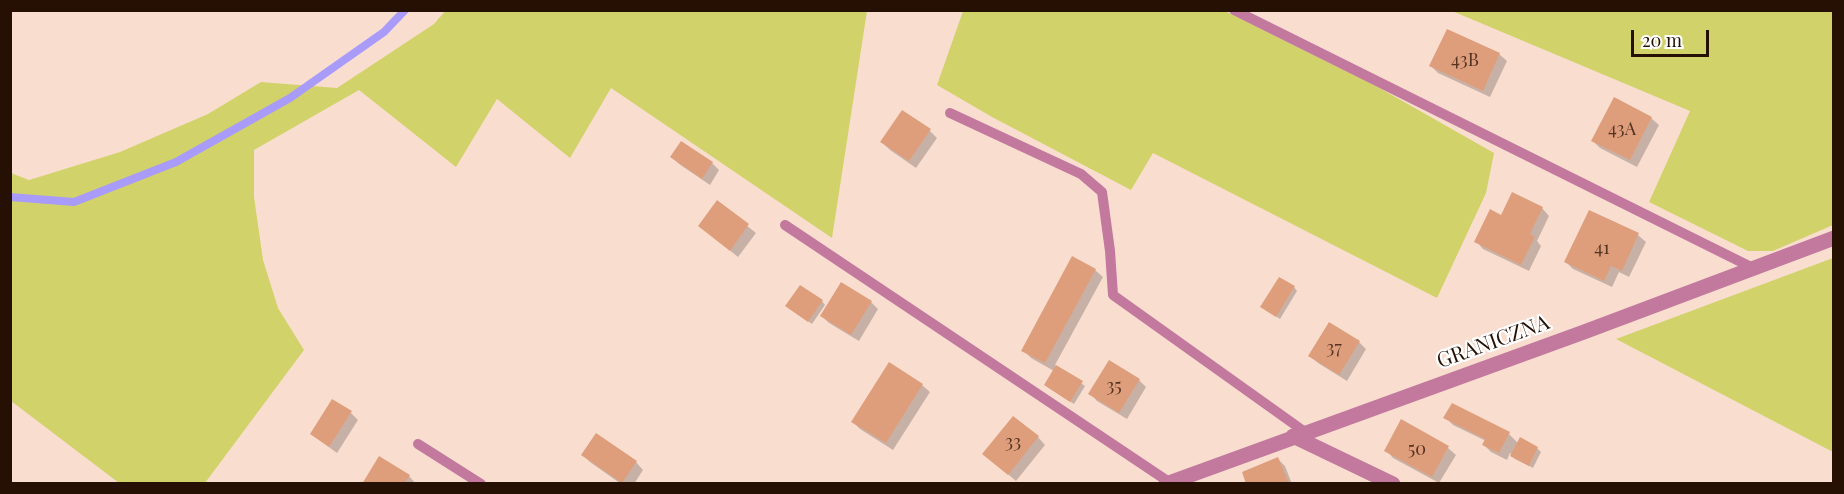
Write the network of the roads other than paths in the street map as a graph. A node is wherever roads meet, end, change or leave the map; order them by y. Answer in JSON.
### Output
{"nodes":[{"id":1,"x":1234,"y":10,"type":"edge"},
{"id":2,"x":950,"y":113,"type":"dead end"},
{"id":3,"x":784,"y":225,"type":"dead end"},
{"id":4,"x":1833,"y":238,"type":"edge"},
{"id":5,"x":1753,"y":268,"type":"junction"},
{"id":6,"x":1299,"y":434,"type":"junction"},
{"id":7,"x":418,"y":444,"type":"dead end"},
{"id":8,"x":481,"y":483,"type":"edge"},
{"id":9,"x":1168,"y":483,"type":"edge"},
{"id":10,"x":1393,"y":483,"type":"edge"}],
"edges":[{"from":1,"to":5,"type":"lane"},
{"from":2,"to":6,"type":"lane"},
{"from":3,"to":9,"type":"lane"},
{"from":4,"to":5,"type":"street","name":"GRANICZNA"},
{"from":5,"to":6,"type":"street","name":"GRANICZNA"},
{"from":6,"to":9,"type":"street","name":"GRANICZNA"},
{"from":6,"to":10,"type":"street"},
{"from":7,"to":8,"type":"lane"}]}
